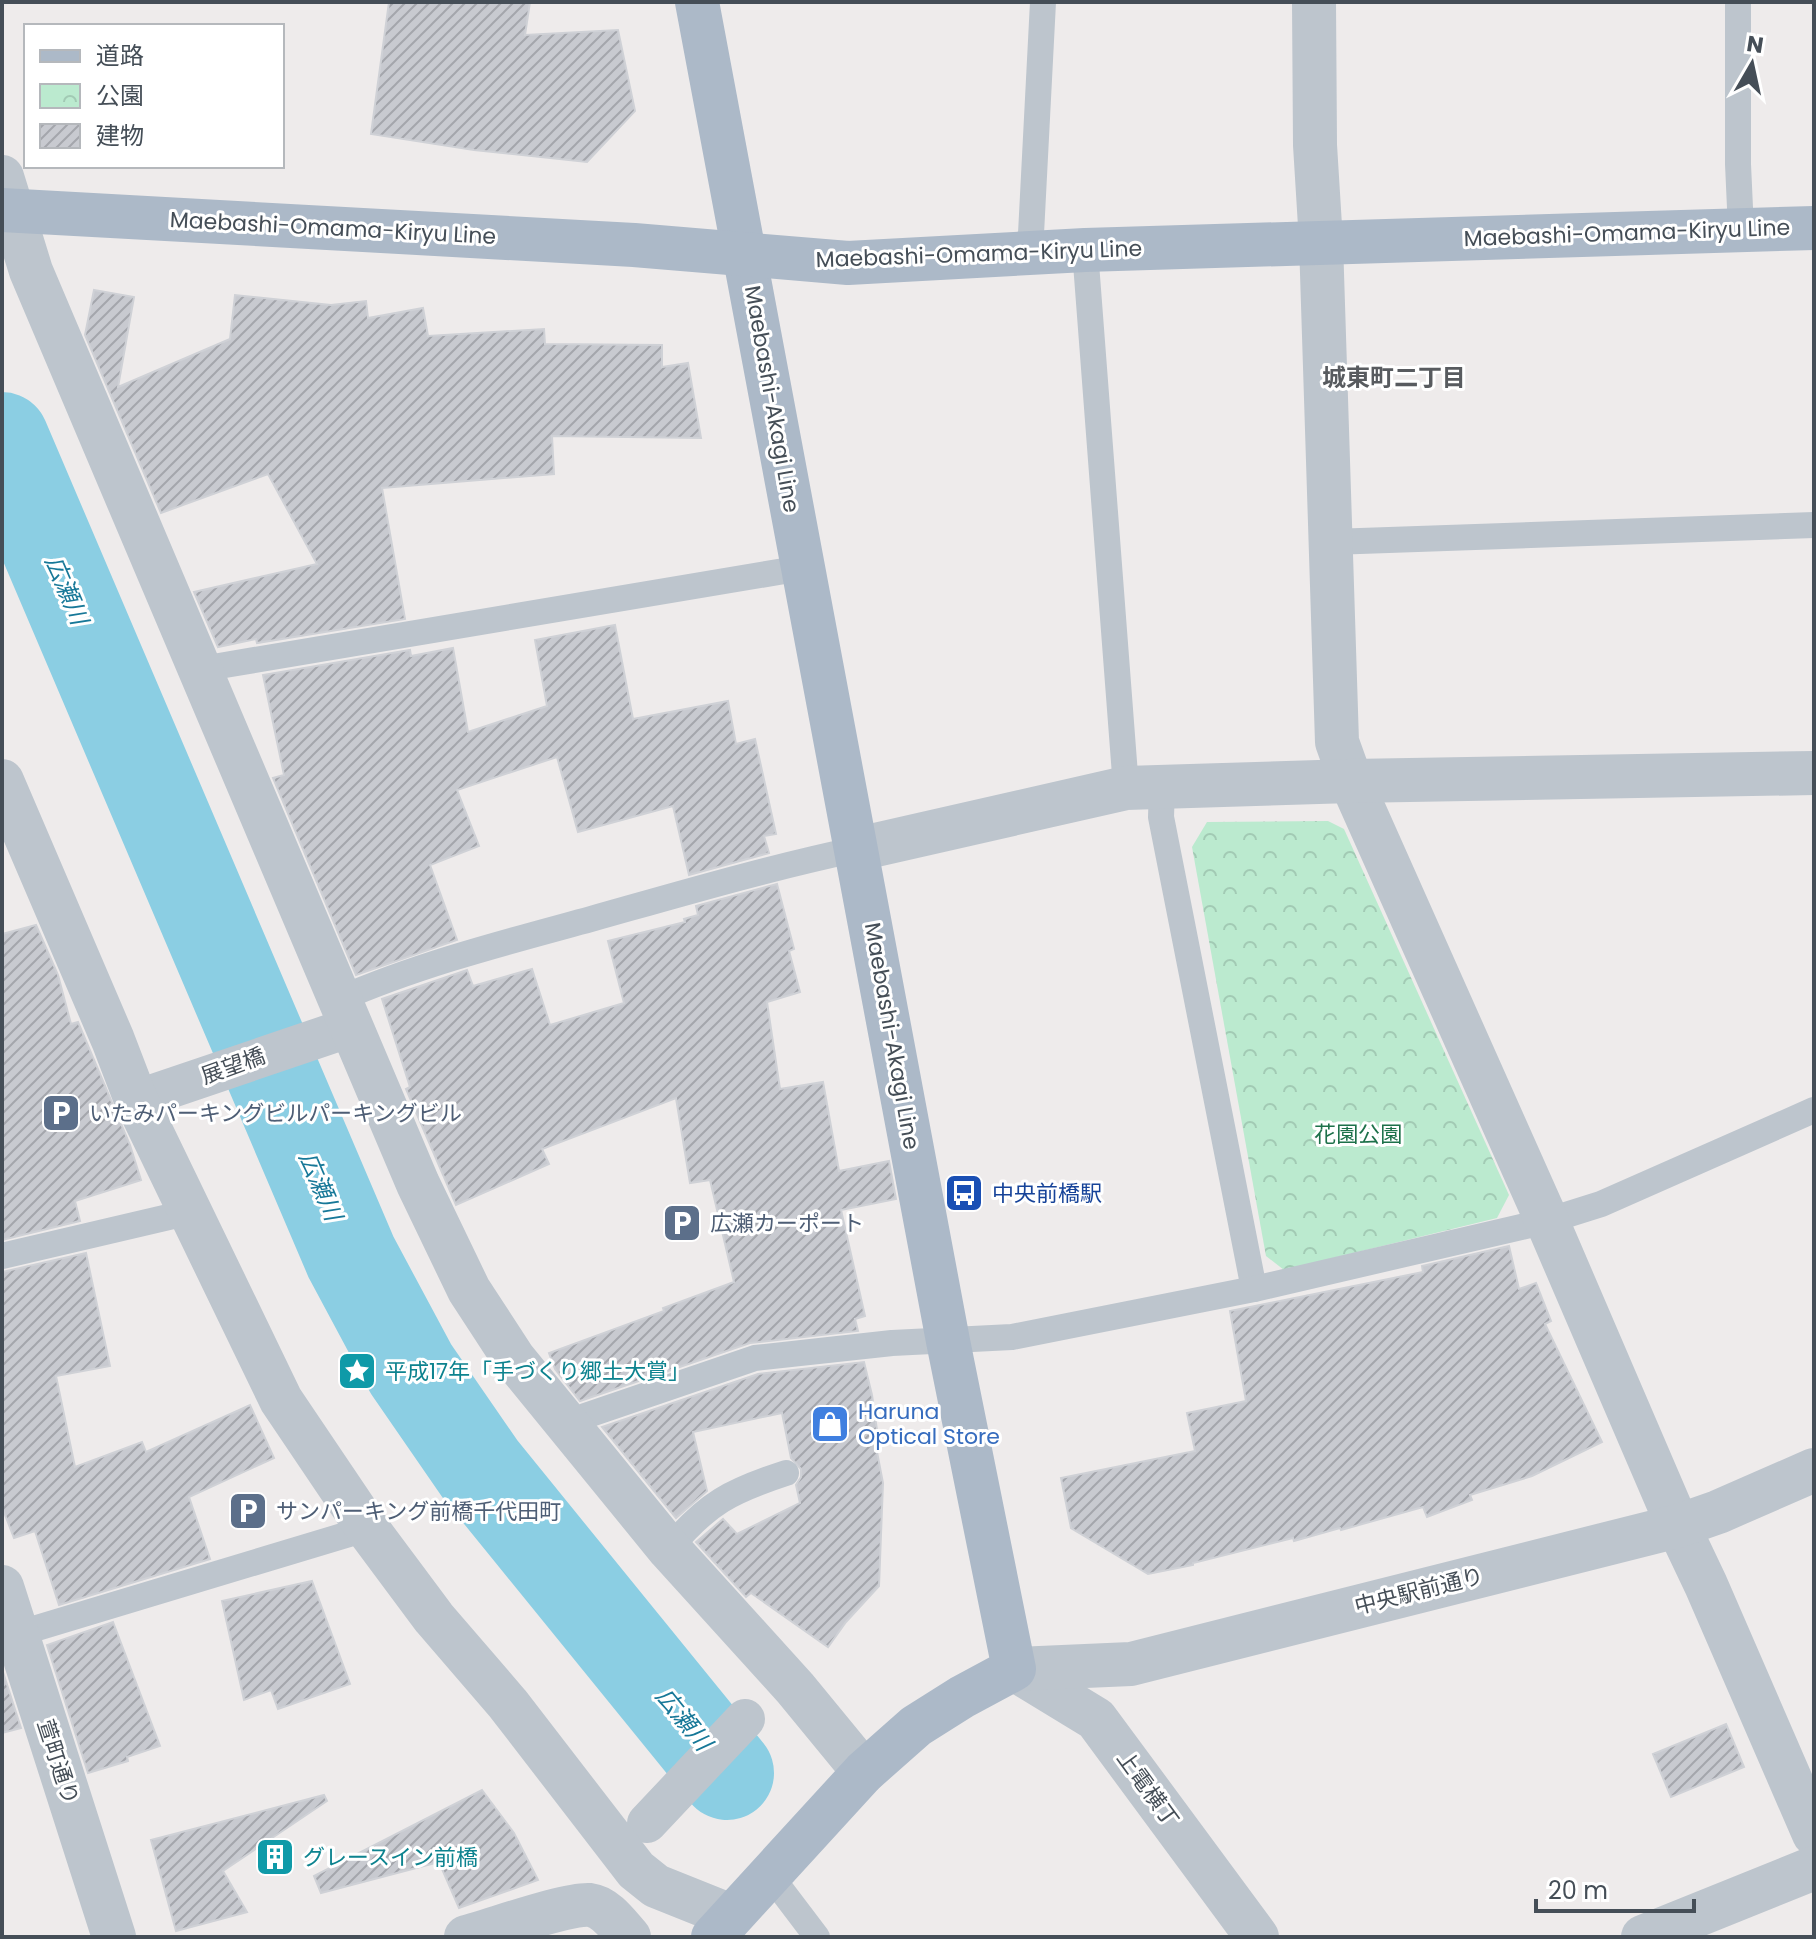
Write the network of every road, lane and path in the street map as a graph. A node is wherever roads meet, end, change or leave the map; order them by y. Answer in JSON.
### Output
{"nodes":[{"id":1,"x":697,"y":2,"type":"edge"},
{"id":2,"x":1043,"y":2,"type":"edge"},
{"id":3,"x":1314,"y":2,"type":"edge"},
{"id":4,"x":1738,"y":2,"type":"edge"},
{"id":5,"x":5,"y":199,"type":"edge"},
{"id":6,"x":1814,"y":228,"type":"edge"},
{"id":7,"x":1741,"y":230,"type":"junction"},
{"id":8,"x":1321,"y":242,"type":"junction"},
{"id":9,"x":1085,"y":250,"type":"junction"},
{"id":10,"x":1030,"y":253,"type":"junction"},
{"id":11,"x":746,"y":255,"type":"junction"},
{"id":12,"x":1814,"y":525,"type":"edge"},
{"id":13,"x":1331,"y":542,"type":"junction"},
{"id":14,"x":802,"y":568,"type":"junction"},
{"id":15,"x":200,"y":674,"type":"junction"},
{"id":16,"x":1814,"y":773,"type":"edge"},
{"id":17,"x":2,"y":781,"type":"edge"},
{"id":18,"x":1351,"y":781,"type":"junction"},
{"id":19,"x":1144,"y":787,"type":"junction"},
{"id":20,"x":858,"y":849,"type":"junction"},
{"id":21,"x":345,"y":1013,"type":"junction"},
{"id":22,"x":136,"y":1100,"type":"junction"},
{"id":23,"x":1814,"y":1110,"type":"edge"},
{"id":24,"x":190,"y":1212,"type":"junction"},
{"id":25,"x":1547,"y":1221,"type":"junction"},
{"id":26,"x":2,"y":1256,"type":"edge"},
{"id":27,"x":1254,"y":1289,"type":"junction"},
{"id":28,"x":948,"y":1341,"type":"junction"},
{"id":29,"x":570,"y":1429,"type":"junction"},
{"id":30,"x":1814,"y":1470,"type":"edge"},
{"id":31,"x":786,"y":1473,"type":"dead end"},
{"id":32,"x":364,"y":1523,"type":"junction"},
{"id":33,"x":1678,"y":1526,"type":"junction"},
{"id":34,"x":669,"y":1549,"type":"junction"},
{"id":35,"x":8,"y":1613,"type":"edge"},
{"id":36,"x":1014,"y":1669,"type":"junction"},
{"id":37,"x":736,"y":1729,"type":"dead end"},
{"id":38,"x":864,"y":1772,"type":"junction"},
{"id":39,"x":1814,"y":1834,"type":"edge"},
{"id":40,"x":634,"y":1838,"type":"junction"},
{"id":41,"x":1814,"y":1868,"type":"edge"},
{"id":42,"x":770,"y":1875,"type":"junction"},
{"id":43,"x":592,"y":1905,"type":"junction"},
{"id":44,"x":722,"y":1927,"type":"edge"},
{"id":45,"x":114,"y":1937,"type":"edge"},
{"id":46,"x":466,"y":1937,"type":"edge"},
{"id":47,"x":629,"y":1937,"type":"edge"},
{"id":48,"x":817,"y":1937,"type":"edge"},
{"id":49,"x":1257,"y":1937,"type":"edge"},
{"id":50,"x":1643,"y":1937,"type":"edge"}],
"edges":[{"from":1,"to":11,"type":"main road","name":"Maebashi-Akagi Line"},
{"from":2,"to":10,"type":"lane"},
{"from":3,"to":8,"type":"street"},
{"from":4,"to":7,"type":"lane"},
{"from":5,"to":11,"type":"main road","name":"Maebashi-Omama-Kiryu Line"},
{"from":5,"to":15,"type":"street"},
{"from":6,"to":7,"type":"main road","name":"Maebashi-Omama-Kiryu Line"},
{"from":7,"to":8,"type":"main road","name":"Maebashi-Omama-Kiryu Line"},
{"from":8,"to":9,"type":"main road","name":"Maebashi-Omama-Kiryu Line"},
{"from":8,"to":13,"type":"street"},
{"from":9,"to":10,"type":"main road","name":"Maebashi-Omama-Kiryu Line"},
{"from":9,"to":19,"type":"lane"},
{"from":10,"to":11,"type":"main road","name":"Maebashi-Omama-Kiryu Line"},
{"from":11,"to":14,"type":"main road","name":"Maebashi-Akagi Line"},
{"from":12,"to":13,"type":"lane"},
{"from":13,"to":18,"type":"street"},
{"from":14,"to":15,"type":"lane"},
{"from":14,"to":20,"type":"main road","name":"Maebashi-Akagi Line"},
{"from":15,"to":21,"type":"street"},
{"from":16,"to":18,"type":"street"},
{"from":17,"to":22,"type":"street"},
{"from":18,"to":19,"type":"street"},
{"from":18,"to":25,"type":"street"},
{"from":19,"to":20,"type":"street"},
{"from":19,"to":27,"type":"lane"},
{"from":20,"to":21,"type":"lane"},
{"from":20,"to":28,"type":"main road","name":"Maebashi-Akagi Line"},
{"from":21,"to":22,"type":"street","name":"展望橋"},
{"from":21,"to":29,"type":"street"},
{"from":22,"to":24,"type":"street"},
{"from":23,"to":25,"type":"lane"},
{"from":24,"to":26,"type":"lane"},
{"from":24,"to":32,"type":"street"},
{"from":25,"to":27,"type":"lane"},
{"from":25,"to":33,"type":"street"},
{"from":27,"to":28,"type":"lane"},
{"from":28,"to":29,"type":"lane"},
{"from":28,"to":36,"type":"main road","name":"Maebashi-Akagi Line"},
{"from":29,"to":34,"type":"street"},
{"from":30,"to":33,"type":"street","name":"中央駅前通り"},
{"from":31,"to":34,"type":"lane"},
{"from":32,"to":35,"type":"lane"},
{"from":32,"to":40,"type":"street"},
{"from":33,"to":36,"type":"street","name":"中央駅前通り"},
{"from":33,"to":39,"type":"street"},
{"from":34,"to":38,"type":"street"},
{"from":35,"to":45,"type":"street","name":"萱町通り"},
{"from":36,"to":38,"type":"main road"},
{"from":36,"to":49,"type":"street","name":"上電横丁"},
{"from":37,"to":40,"type":"street"},
{"from":38,"to":42,"type":"main road"},
{"from":40,"to":43,"type":"street"},
{"from":40,"to":44,"type":"street"},
{"from":41,"to":50,"type":"street"},
{"from":42,"to":44,"type":"main road"},
{"from":42,"to":48,"type":"lane"},
{"from":43,"to":46,"type":"street"},
{"from":43,"to":47,"type":"street"}]}
